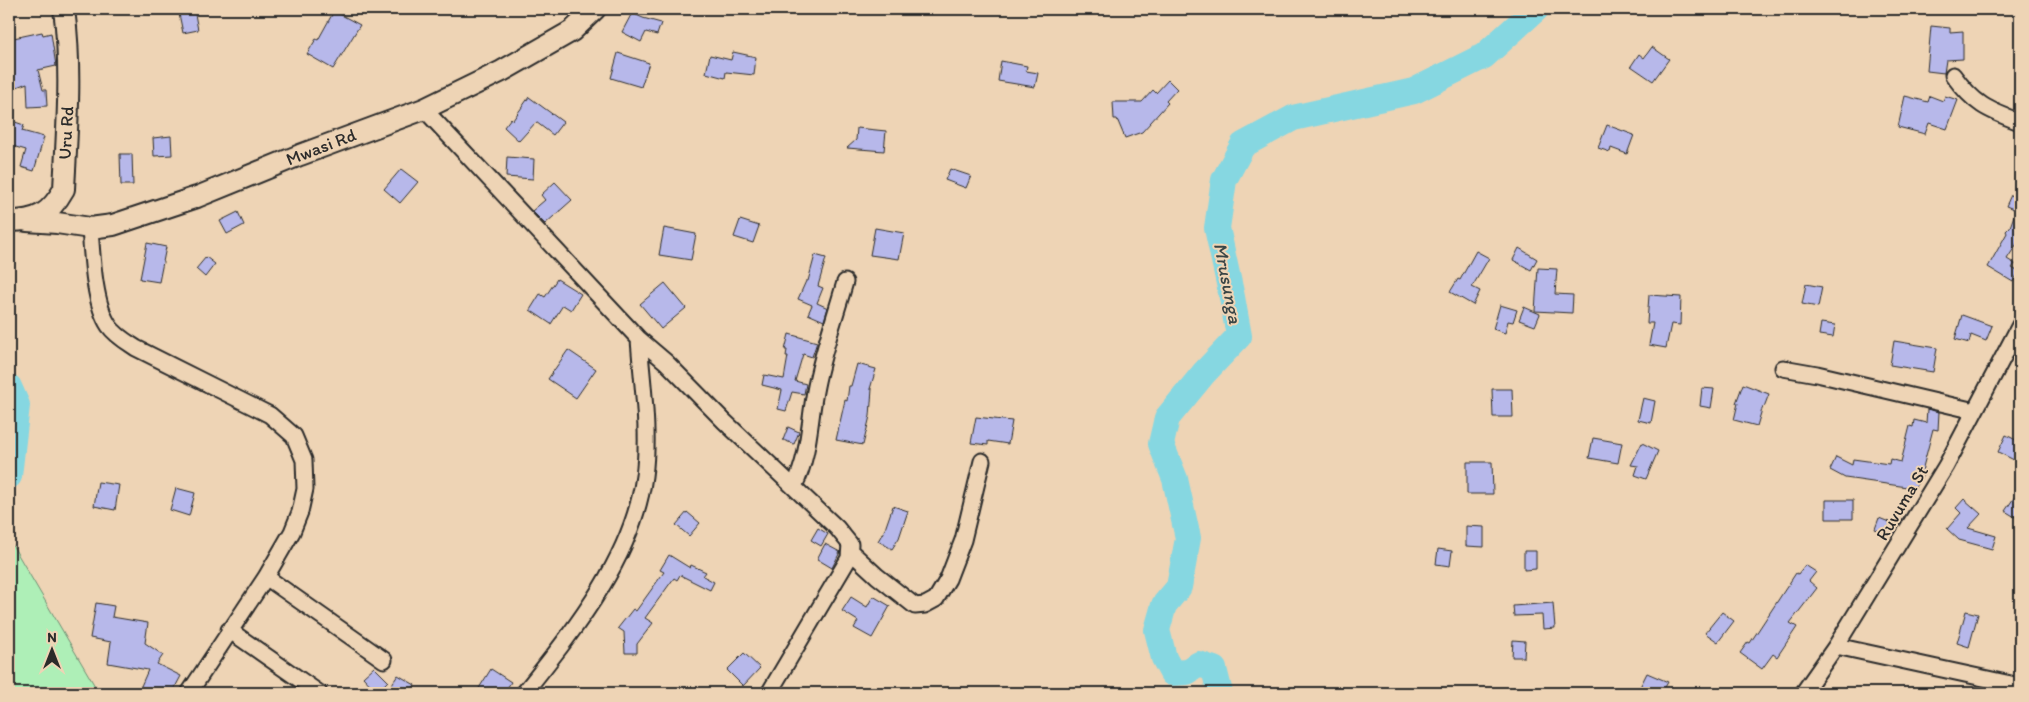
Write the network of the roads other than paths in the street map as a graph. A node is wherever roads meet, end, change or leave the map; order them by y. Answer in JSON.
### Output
{"nodes":[{"id":1,"x":64,"y":9,"type":"edge"},
{"id":2,"x":595,"y":9,"type":"edge"},
{"id":3,"x":1953,"y":75,"type":"dead end"},
{"id":4,"x":424,"y":108,"type":"junction"},
{"id":5,"x":2020,"y":122,"type":"edge"},
{"id":6,"x":18,"y":221,"type":"edge"},
{"id":7,"x":90,"y":228,"type":"junction"},
{"id":8,"x":845,"y":282,"type":"dead end"},
{"id":9,"x":2020,"y":325,"type":"edge"},
{"id":10,"x":639,"y":339,"type":"junction"},
{"id":11,"x":1783,"y":368,"type":"dead end"},
{"id":12,"x":1975,"y":411,"type":"junction"},
{"id":13,"x":982,"y":461,"type":"dead end"},
{"id":14,"x":794,"y":486,"type":"junction"},
{"id":15,"x":850,"y":551,"type":"junction"},
{"id":16,"x":266,"y":577,"type":"junction"},
{"id":17,"x":229,"y":630,"type":"junction"},
{"id":18,"x":1836,"y":646,"type":"junction"},
{"id":19,"x":384,"y":660,"type":"dead end"},
{"id":20,"x":2020,"y":686,"type":"edge"},
{"id":21,"x":189,"y":693,"type":"edge"},
{"id":22,"x":319,"y":693,"type":"edge"},
{"id":23,"x":524,"y":693,"type":"edge"},
{"id":24,"x":769,"y":693,"type":"edge"},
{"id":25,"x":1803,"y":693,"type":"edge"}],
"edges":[{"from":1,"to":6,"type":"street","name":"Uru Rd"},
{"from":2,"to":4,"type":"street","name":"Mwasi Rd"},
{"from":3,"to":5,"type":"street"},
{"from":4,"to":7,"type":"street","name":"Mwasi Rd"},
{"from":4,"to":10,"type":"street"},
{"from":6,"to":7,"type":"street","name":"Mwasi Rd"},
{"from":7,"to":16,"type":"street"},
{"from":8,"to":14,"type":"street"},
{"from":9,"to":12,"type":"street","name":"Ruvuma St"},
{"from":10,"to":14,"type":"street"},
{"from":10,"to":23,"type":"street"},
{"from":11,"to":12,"type":"street"},
{"from":12,"to":18,"type":"street","name":"Ruvuma St"},
{"from":13,"to":15,"type":"street"},
{"from":14,"to":15,"type":"street"},
{"from":15,"to":24,"type":"street"},
{"from":16,"to":17,"type":"street"},
{"from":16,"to":19,"type":"street"},
{"from":17,"to":21,"type":"street"},
{"from":17,"to":22,"type":"street"},
{"from":18,"to":20,"type":"street"},
{"from":18,"to":25,"type":"street","name":"Ruvuma St"}]}
